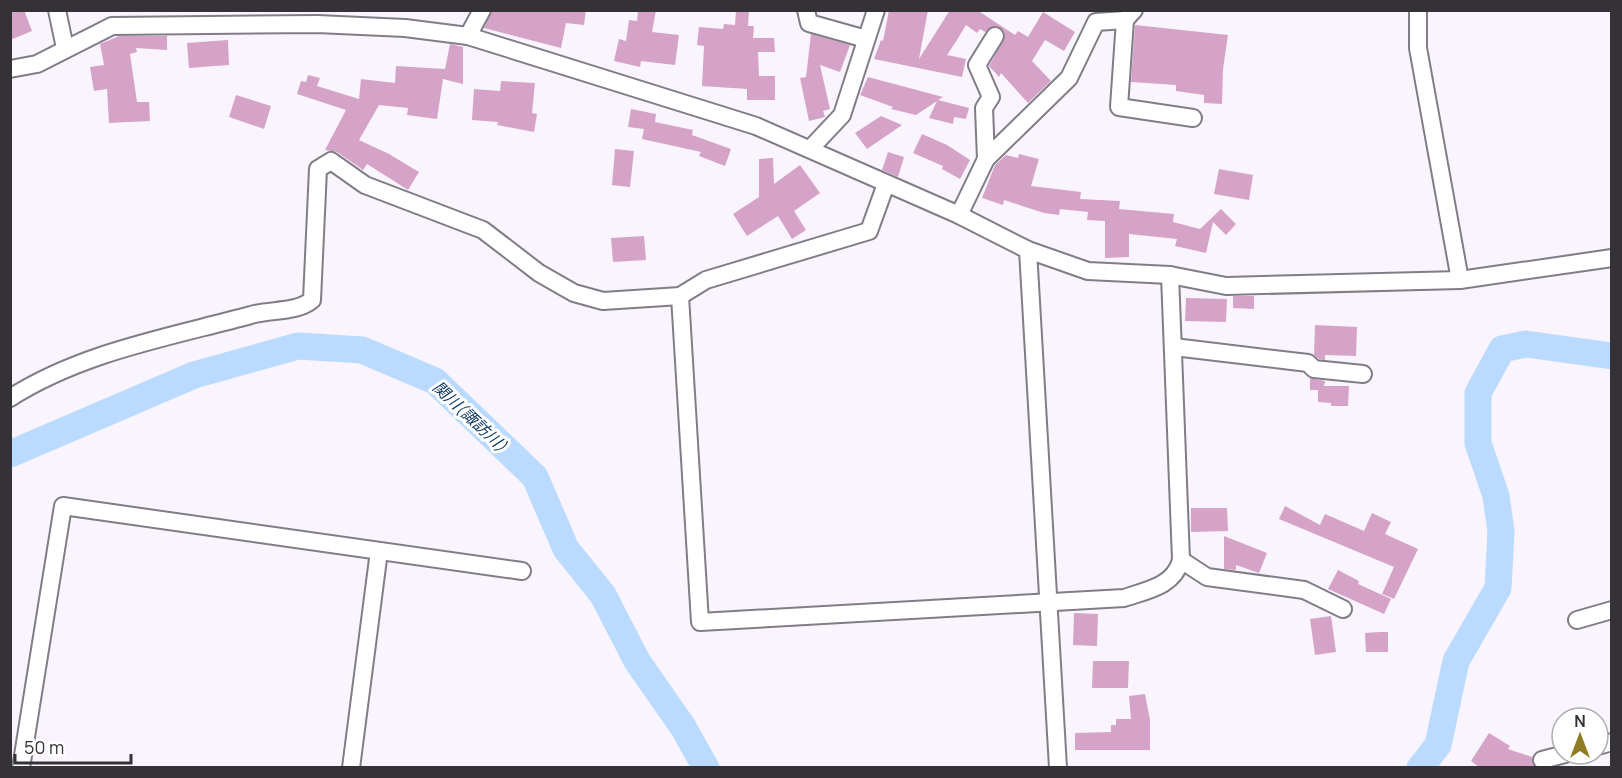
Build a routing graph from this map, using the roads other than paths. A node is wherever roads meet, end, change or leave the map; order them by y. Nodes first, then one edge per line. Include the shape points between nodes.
1 (57, 10) edge
2 (482, 10) edge
3 (806, 10) edge
4 (876, 10) edge
5 (1418, 10) edge
6 (1129, 15) edge
7 (1098, 16) edge
8 (146, 18) edge
9 (468, 36) junction
10 (995, 36) dead end
11 (866, 39) junction
12 (65, 48) junction
13 (10, 69) edge
14 (1193, 118) dead end
15 (810, 149) junction
16 (986, 159) junction
17 (886, 183) junction
18 (959, 215) junction
19 (1028, 250) junction
20 (1611, 258) edge
21 (1170, 275) junction
22 (1460, 280) junction
23 (680, 296) junction
24 (1174, 347) junction
25 (1363, 374) dead end
26 (10, 398) edge
27 (379, 551) junction
28 (1181, 560) junction
29 (522, 571) dead end
30 (1048, 603) junction
31 (1343, 609) dead end
32 (1611, 610) edge
33 (1577, 620) dead end
34 (1550, 758) edge
35 (1542, 760) dead end
36 (21, 768) edge
37 (351, 768) edge
38 (1058, 768) edge

1 - 12 street
2 - 9 street
3 - 11 street via 809,23
4 - 11 street
5 - 22 street via 1418,48
6 - 7 street
6 - 14 street via 1119,107
7 - 16 street via 1069,78
8 - 9 street via 405,28
8 - 12 street via 112,26
9 - 15 street via 756,126
10 - 16 street via 977,65 991,97 984,108
11 - 15 street via 842,115
12 - 13 street via 37,64
15 - 17 street
16 - 18 street
17 - 18 street
17 - 23 street via 869,231 706,280
18 - 19 street
19 - 21 street via 1088,271
19 - 30 street
20 - 22 street
21 - 22 street via 1226,285
21 - 24 street
23 - 26 street via 603,301 574,293 539,273 483,230 365,184 331,161 318,169 312,300 304,307 258,313 81,362
23 - 30 street via 700,622
24 - 25 street via 1308,363 1314,369
24 - 28 street
27 - 29 street
27 - 36 street via 63,506
27 - 37 street
28 - 30 street via 1178,573 1157,588 1124,598
28 - 31 street via 1207,577 1304,590
30 - 38 street
32 - 33 street
34 - 35 street

